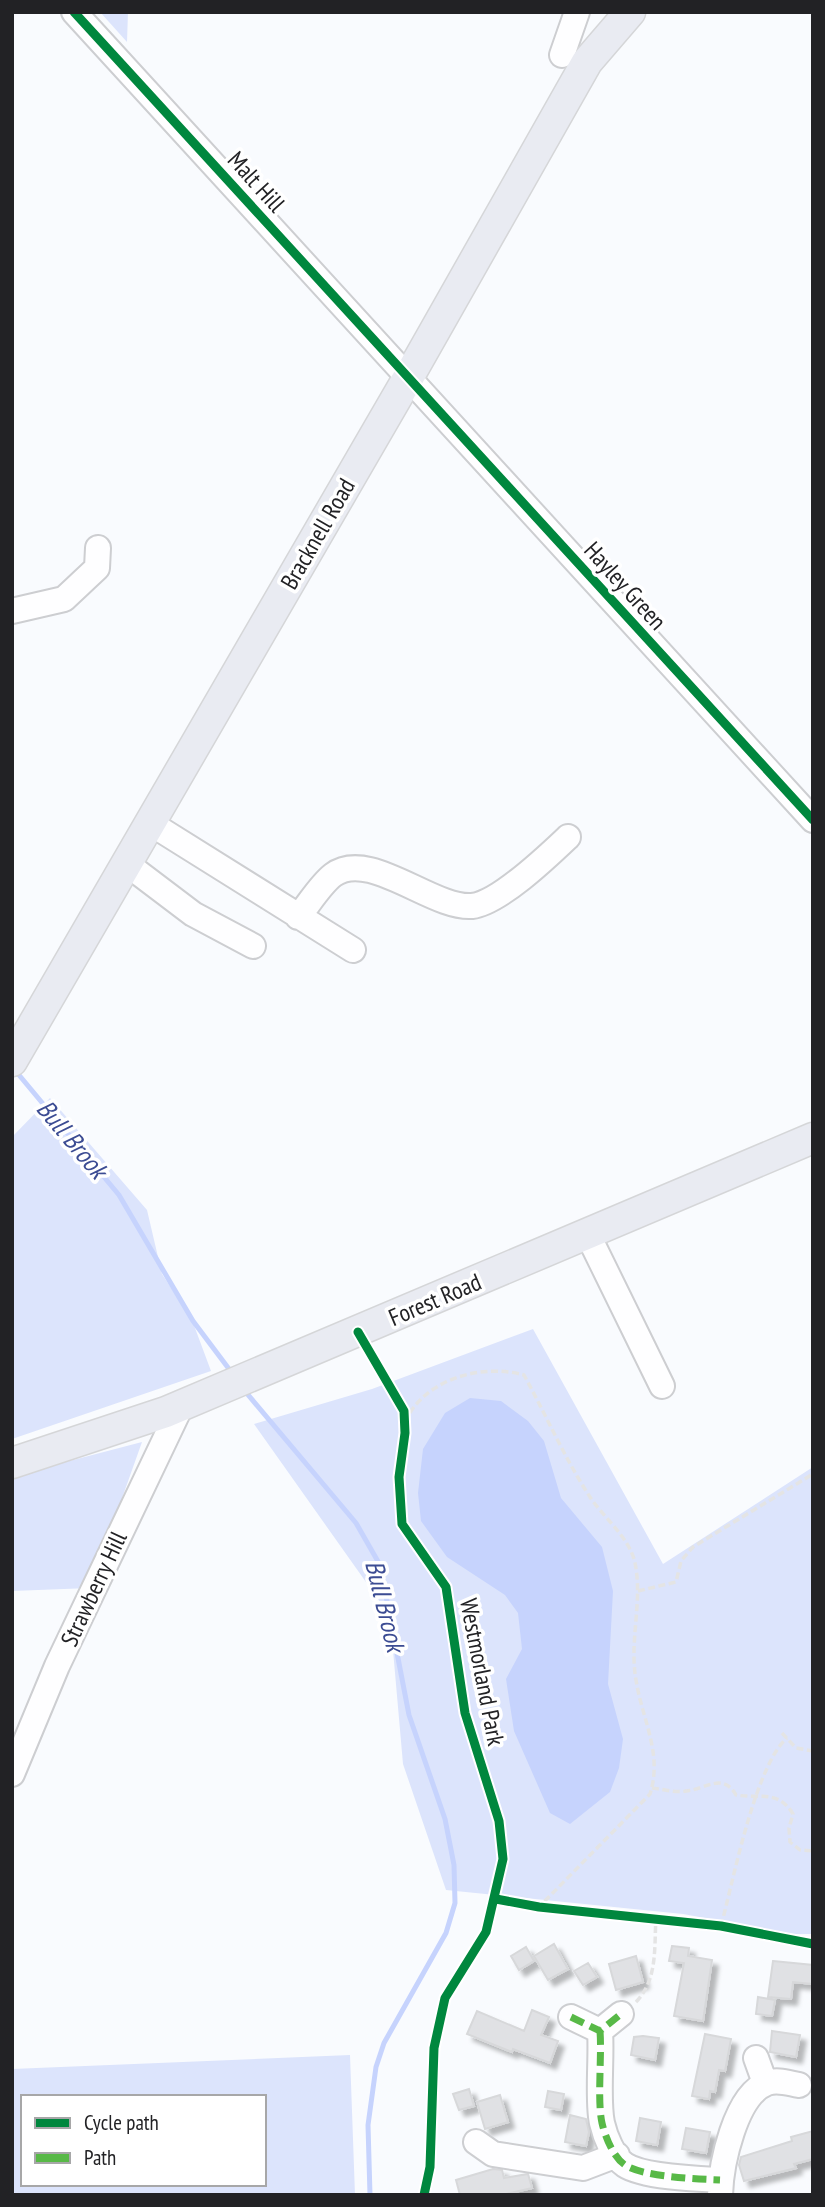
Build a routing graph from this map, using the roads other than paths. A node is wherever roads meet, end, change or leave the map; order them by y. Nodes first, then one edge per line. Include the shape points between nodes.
1 (74, 12) edge
2 (578, 12) edge
3 (630, 12) edge
4 (562, 55) dead end
5 (408, 378) junction
6 (98, 548) dead end
7 (12, 611) edge
8 (813, 820) edge
9 (150, 823) junction
10 (568, 837) dead end
11 (127, 864) junction
12 (299, 917) junction
13 (253, 946) dead end
14 (353, 950) dead end
15 (14, 1057) edge
16 (813, 1138) edge
17 (587, 1235) junction
18 (662, 1386) dead end
19 (181, 1406) junction
20 (12, 1463) edge
21 (12, 1774) edge
22 (621, 2014) road end
23 (571, 2017) dead end
24 (600, 2031) junction
25 (756, 2058) dead end
26 (765, 2083) junction
27 (799, 2085) dead end
28 (476, 2143) dead end
29 (617, 2155) junction
30 (720, 2188) edge

1 - 5 street, Malt Hill
2 - 4 street
3 - 5 main road, Bracknell Road via 587,62
5 - 8 street, Hayley Green
5 - 9 main road, Bracknell Road
6 - 7 street via 97,568 64,599
9 - 11 main road, Bracknell Road
9 - 12 street
10 - 12 street via 506,889 472,906 449,902 372,870 357,870 334,874
11 - 13 street via 193,914
11 - 15 main road, Bracknell Road
12 - 14 street
16 - 17 main road, Forest Road
17 - 18 street
17 - 19 main road, Forest Road
19 - 20 main road, Forest Road
19 - 21 street, Strawberry Hill via 57,1666
22 - 24 street
23 - 24 street
24 - 29 street via 601,2121
25 - 26 street
26 - 27 street
26 - 30 street via 748,2101 727,2140
28 - 29 street via 494,2154 583,2168
29 - 30 street via 625,2165

